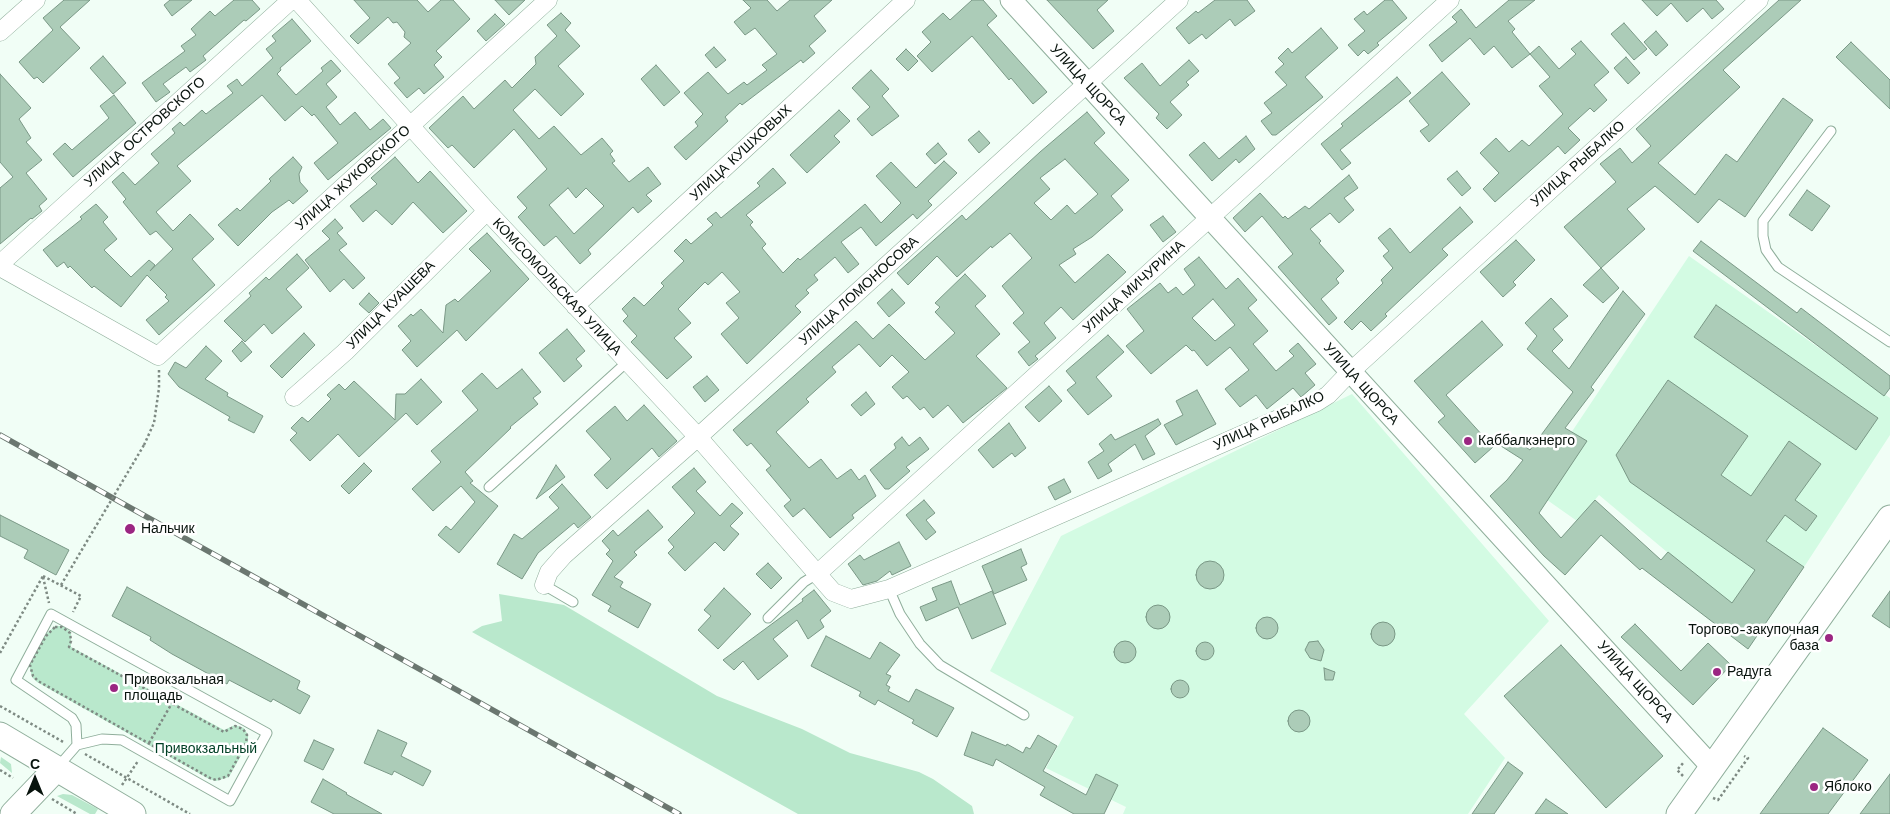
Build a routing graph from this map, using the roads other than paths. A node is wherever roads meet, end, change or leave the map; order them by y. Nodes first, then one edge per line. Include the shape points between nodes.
1 (36, 0) edge
2 (291, 0) edge
3 (297, 0) edge
4 (548, 0) edge
5 (906, 0) edge
6 (1011, 0) edge
7 (1178, 0) edge
8 (1450, 0) edge
9 (1759, 0) edge
10 (0, 32) edge
11 (1087, 83) junction
12 (410, 126) junction
13 (1831, 131) dead end
14 (487, 211) junction
15 (1211, 218) junction
16 (0, 266) edge
17 (575, 306) junction
18 (1890, 342) edge
19 (627, 362) junction
20 (1350, 372) junction
21 (294, 397) dead end
22 (698, 437) junction
23 (489, 487) dead end
24 (1890, 518) edge
25 (817, 574) junction
26 (544, 585) joint
27 (889, 589) junction
28 (573, 602) dead end
29 (768, 618) dead end
30 (1024, 715) dead end
31 (0, 735) edge
32 (76, 746) junction
33 (1712, 767) junction
34 (56, 769) junction
35 (13, 814) edge
36 (133, 814) edge
37 (1679, 814) edge

1 - 10 street
2 - 16 street, УЛИЦА ОСТРОВСКОГО
3 - 12 street, КОМСОМОЛЬСКАЯ УЛИЦА
4 - 12 street, УЛИЦА ЖУКОВСКОГО
5 - 17 street, УЛИЦА КУШХОВЫХ
6 - 11 street, УЛИЦА ЩОРСА
7 - 11 street, УЛИЦА ЛОМОНОСОВА
8 - 15 street, УЛИЦА МИЧУРИНА
9 - 20 street, УЛИЦА РЫБАЛКО
11 - 15 street, УЛИЦА ЩОРСА
11 - 22 street, УЛИЦА ЛОМОНОСОВА
12 - 14 street, КОМСОМОЛЬСКАЯ УЛИЦА
12 - 16 street, УЛИЦА ЖУКОВСКОГО via 158,356
13 - 18 lane via 1763,221 1766,250 1778,267
14 - 17 street, КОМСОМОЛЬСКАЯ УЛИЦА
14 - 21 street, УЛИЦА КУАШЕВА
15 - 20 street, УЛИЦА ЩОРСА
15 - 25 street, УЛИЦА МИЧУРИНА
17 - 19 street, КОМСОМОЛЬСКАЯ УЛИЦА
19 - 22 street, КОМСОМОЛЬСКАЯ УЛИЦА
19 - 23 lane
20 - 27 street, УЛИЦА РЫБАЛКО via 1317,402
20 - 33 street, УЛИЦА ЩОРСА
22 - 25 street, КОМСОМОЛЬСКАЯ УЛИЦА
22 - 26 street, УЛИЦА ЛОМОНОСОВА via 564,556 549,572
24 - 33 main road
25 - 27 street, УЛИЦА РЫБАЛКО via 832,592 845,598 858,599
25 - 29 lane via 804,582
26 - 28 lane
27 - 30 lane via 900,614 920,644 940,665
31 - 34 main road
32 - 32 lane via 76,725 72,718 16,680 51,614 267,733 230,801 122,740 102,739
32 - 34 lane
33 - 37 main road
34 - 35 main road
34 - 36 main road

